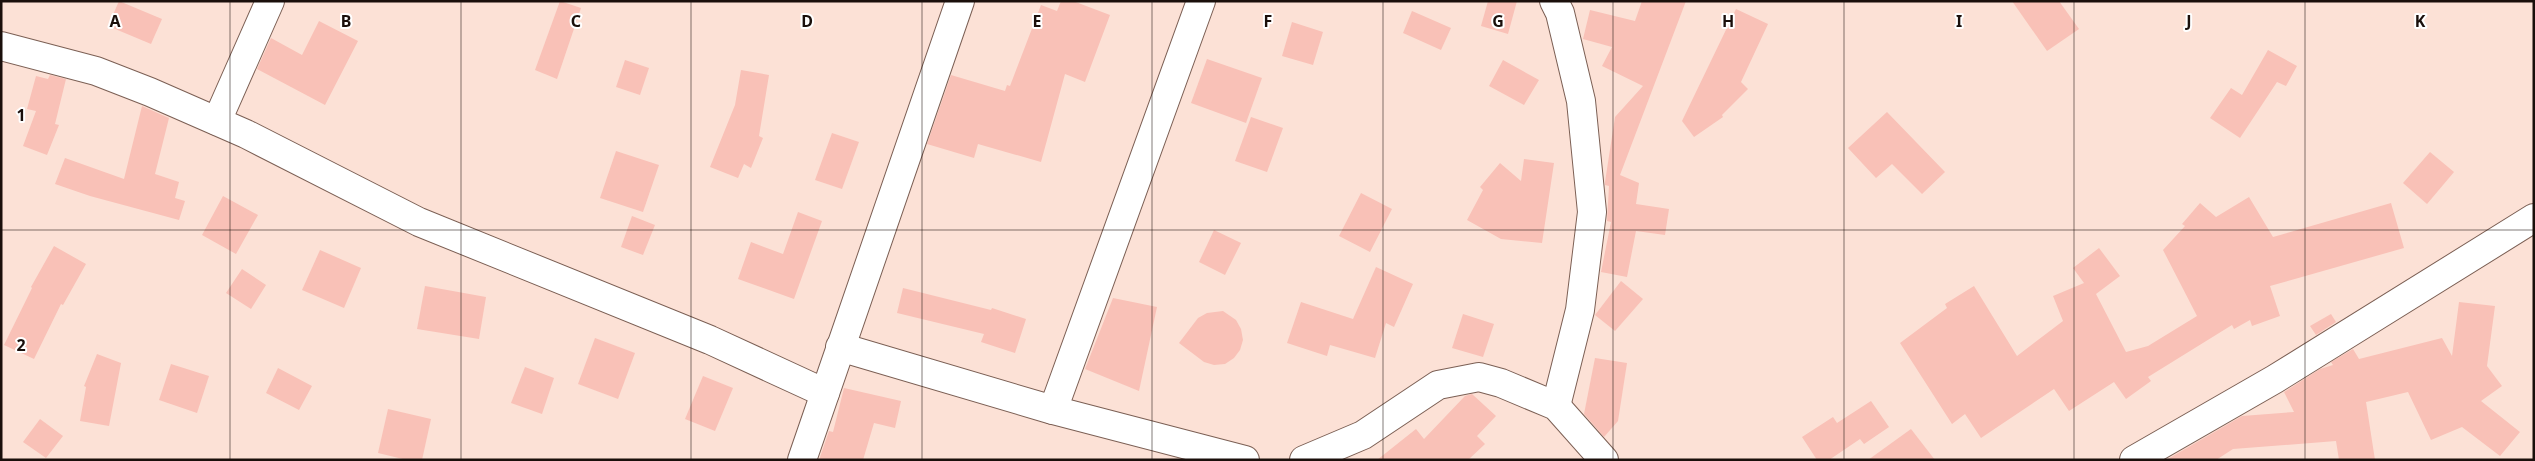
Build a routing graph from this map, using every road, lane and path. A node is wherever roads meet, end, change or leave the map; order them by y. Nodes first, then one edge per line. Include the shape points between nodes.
1 (270, 1) edge
2 (960, 1) edge
3 (1201, 1) edge
4 (1554, 1) edge
5 (1, 46) edge
6 (217, 121) junction
7 (2534, 218) edge
8 (840, 347) junction
9 (825, 394) junction
10 (1556, 406) junction
11 (1053, 410) junction
12 (802, 460) edge
13 (1245, 460) edge
14 (1304, 460) edge
15 (1604, 460) edge
16 (2134, 460) edge

1 - 6 street
2 - 8 street
3 - 11 street
4 - 10 street via 1560,13 1581,101 1592,212 1580,310
5 - 6 street via 96,72
6 - 9 street via 419,222 710,340
7 - 16 street via 2276,379
8 - 9 street
8 - 11 street
9 - 12 street
10 - 14 street via 1479,377 1438,385 1364,434
10 - 15 street
11 - 13 street

